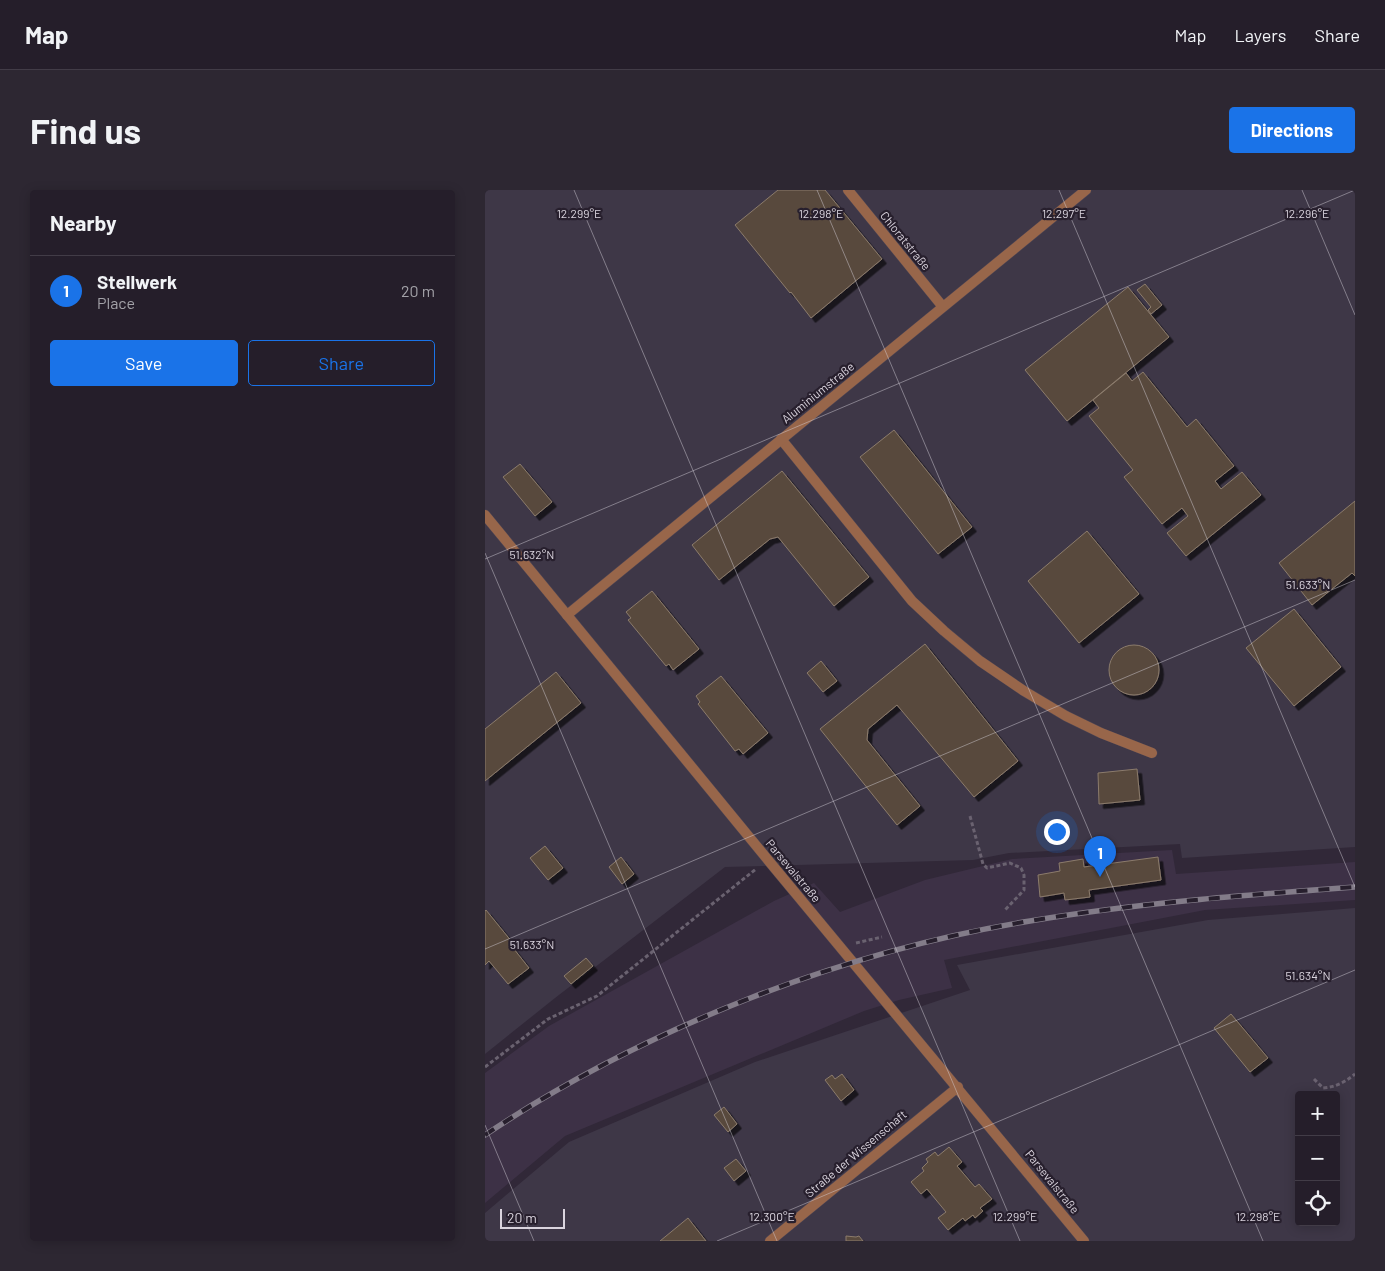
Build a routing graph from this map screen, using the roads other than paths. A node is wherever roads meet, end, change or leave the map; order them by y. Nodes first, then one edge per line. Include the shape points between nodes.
1 (848, 190) edge
2 (1086, 190) edge
3 (943, 307) junction
4 (781, 439) junction
5 (485, 515) edge
6 (567, 615) junction
7 (1152, 753) dead end
8 (958, 1087) junction
9 (770, 1241) edge
10 (1084, 1241) edge

1 - 3 street, Chloratstraße
2 - 3 street, Aluminiumstraße
3 - 4 street, Aluminiumstraße
4 - 6 street, Aluminiumstraße
4 - 7 street via 912,601 944,631 980,661 1066,716
5 - 6 street, Parsevalstraße
6 - 8 street, Parsevalstraße
8 - 9 street, Straße der Wissenschaft
8 - 10 street, Parsevalstraße

